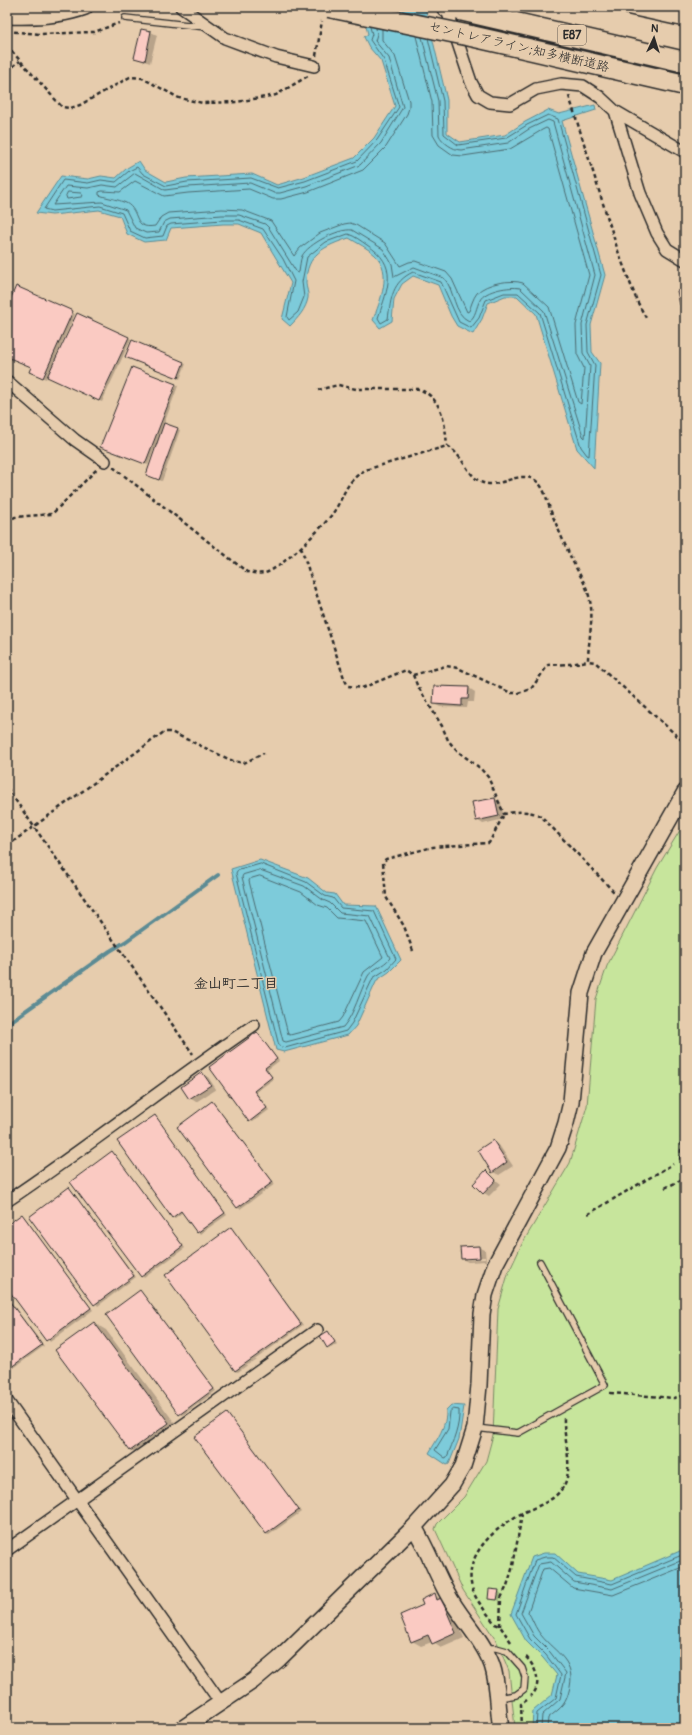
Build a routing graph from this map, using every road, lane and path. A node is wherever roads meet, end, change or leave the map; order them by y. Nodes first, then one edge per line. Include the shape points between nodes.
1 (85, 7) edge
2 (181, 7) edge
3 (630, 7) edge
4 (451, 8) edge
5 (326, 11) edge
6 (7, 16) edge
7 (127, 18) joint
8 (685, 19) edge
9 (209, 27) junction
10 (7, 31) edge
11 (7, 46) edge
12 (20, 61) junction
13 (685, 62) edge
14 (314, 66) junction
15 (7, 71) edge
16 (565, 84) junction
17 (685, 84) edge
18 (615, 111) junction
19 (685, 152) edge
20 (685, 260) edge
21 (646, 318) dead end
22 (7, 381) edge
23 (318, 390) dead end
24 (447, 446) junction
25 (105, 461) junction
26 (7, 522) edge
27 (301, 547) junction
28 (588, 661) junction
29 (413, 675) junction
30 (685, 743) edge
31 (264, 753) dead end
32 (7, 788) edge
33 (685, 792) edge
34 (504, 814) junction
35 (34, 826) junction
36 (7, 846) edge
37 (623, 901) junction
38 (413, 951) dead end
39 (254, 1025) dead end
40 (199, 1062) junction
41 (685, 1107) edge
42 (673, 1164) dead end
43 (685, 1170) edge
44 (683, 1179) dead end
45 (665, 1188) dead end
46 (7, 1201) edge
47 (588, 1214) dead end
48 (540, 1262) dead end
49 (318, 1330) dead end
50 (685, 1395) edge
51 (605, 1396) dead end
52 (7, 1401) edge
53 (571, 1414) dead end
54 (564, 1418) junction
55 (558, 1421) dead end
56 (475, 1428) junction
57 (77, 1501) junction
58 (522, 1514) junction
59 (414, 1527) junction
60 (7, 1550) edge
61 (500, 1626) junction
62 (514, 1645) dead end
63 (484, 1648) junction
64 (523, 1654) dead end
65 (498, 1698) junction
66 (221, 1703) junction
67 (183, 1728) edge
68 (501, 1728) edge
69 (522, 1728) edge

1 - 6 street via 49,14
2 - 9 street
3 - 8 street
4 - 13 highway, セントレアライン;知多横断道路 / E87
4 - 16 street via 471,82 478,95 490,102 510,104 536,89
5 - 14 path
5 - 17 highway, セントレアライン;知多横断道路 / E87, bridge via 471,36
7 - 9 lane
7 - 10 path via 94,32 39,34
9 - 14 street via 225,38 269,54
11 - 12 path
12 - 14 path via 62,107 71,108 130,77 142,78 179,98 203,103 244,101 276,95 311,75
12 - 15 path
16 - 18 street via 583,86
16 - 21 path via 619,254
18 - 19 street
18 - 20 street via 640,193 657,233 667,249
22 - 25 street via 75,440
23 - 24 path via 338,385 356,389 419,389 433,397 442,415
24 - 27 path via 365,470 354,476 329,518
24 - 28 path via 453,449 481,482 500,483 517,477 526,477 536,480 543,490 590,600
25 - 26 path via 52,514 15,517
25 - 27 path via 247,572 265,573 276,568
27 - 29 path via 348,686 362,688 406,670
28 - 29 path via 548,664 531,689 518,693 511,693 458,668 446,666
28 - 30 path via 594,662
29 - 34 path via 448,740 488,777
31 - 35 path via 244,763 233,761 171,732 164,732
32 - 35 path
33 - 37 street
34 - 37 path via 522,811 541,816
34 - 38 path via 489,843 433,848 386,859 383,862 386,897 404,926
35 - 36 path
35 - 40 path
37 - 56 street via 594,953 582,993 571,1102 558,1148 495,1265 485,1295
39 - 40 street
40 - 46 street
41 - 43 path via 680,1161
42 - 47 path
44 - 45 path
48 - 56 lane via 605,1385 518,1433
49 - 57 street
50 - 51 path via 674,1398 612,1392
52 - 57 street
53 - 54 path
54 - 55 path
54 - 58 path via 563,1430 568,1462 562,1490 549,1501
56 - 59 street via 463,1466 452,1485
57 - 60 street
57 - 66 street
58 - 61 path via 513,1566 501,1598
58 - 61 path via 501,1526 484,1543 473,1559 471,1567 470,1582 473,1593 495,1624
59 - 63 street via 447,1594
59 - 66 street via 279,1659
61 - 62 path
63 - 65 street via 494,1671
63 - 65 lane via 507,1651 522,1668 526,1677 524,1689 516,1694
64 - 69 path via 537,1672 537,1683 535,1692 521,1704
65 - 68 street
66 - 67 street

